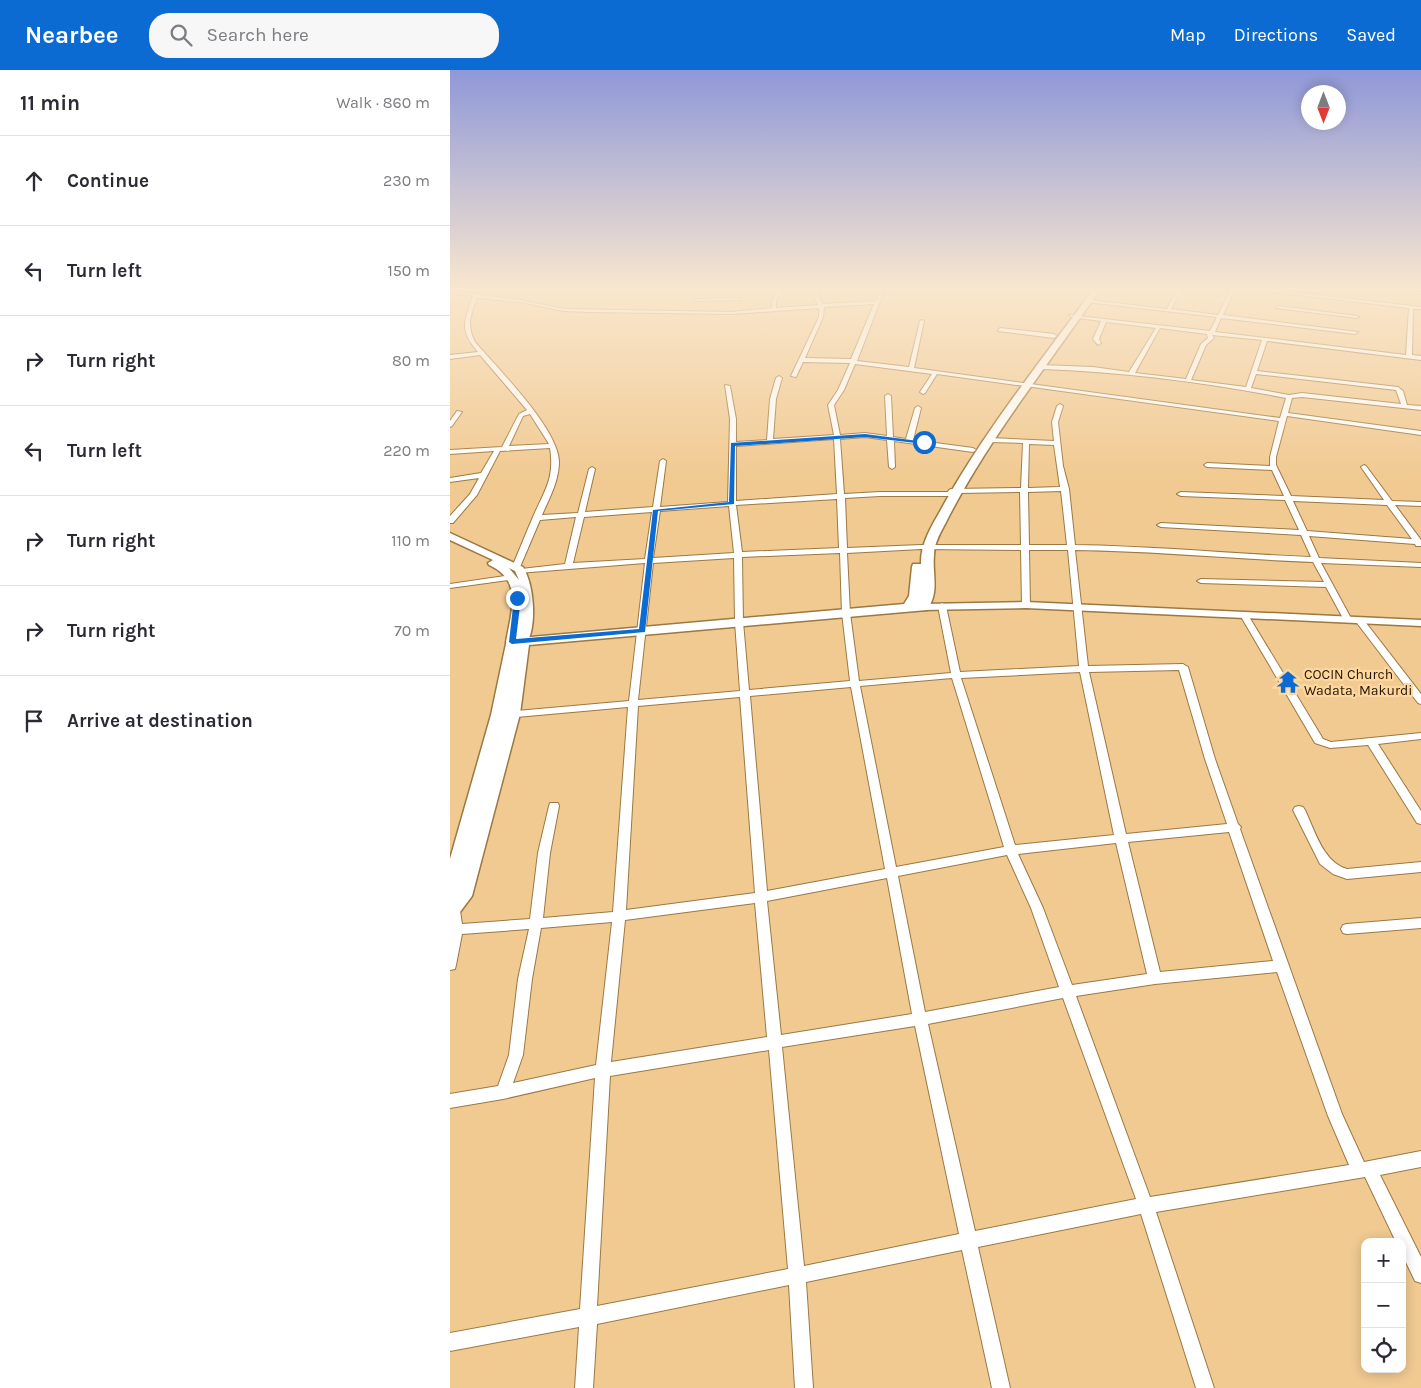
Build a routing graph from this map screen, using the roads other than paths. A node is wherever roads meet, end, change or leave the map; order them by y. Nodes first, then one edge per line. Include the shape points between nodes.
1 (482, 353) joint
2 (804, 353) edge
3 (856, 353) edge
4 (915, 353) edge
5 (1044, 353) edge
6 (1050, 353) edge
7 (1144, 353) edge
8 (1200, 353) edge
9 (1261, 353) edge
10 (1373, 353) edge
11 (1409, 353) edge
12 (450, 357) edge
13 (1409, 357) junction
14 (1421, 358) edge
15 (801, 360) junction
16 (853, 361) junction
17 (1041, 367) junction
18 (911, 369) junction
19 (936, 372) junction
20 (1254, 372) junction
21 (1131, 374) junction
22 (794, 376) dead end
23 (779, 378) dead end
24 (1188, 381) junction
25 (1025, 383) junction
26 (727, 386) dead end
27 (1248, 389) junction
28 (923, 392) dead end
29 (888, 396) dead end
30 (1289, 397) junction
31 (1060, 406) dead end
32 (918, 408) dead end
33 (1405, 408) junction
34 (1421, 408) edge
35 (531, 411) junction
36 (459, 412) dead end
37 (1284, 417) junction
38 (450, 425) edge
39 (1421, 433) edge
40 (837, 436) junction
41 (890, 438) junction
42 (909, 440) junction
43 (989, 440) junction
44 (770, 441) junction
45 (1026, 442) junction
46 (1057, 443) junction
47 (733, 444) junction
48 (553, 446) junction
49 (501, 449) junction
50 (973, 450) junction
51 (450, 452) edge
52 (663, 461) dead end
53 (1207, 465) dead end
54 (892, 467) dead end
55 (1364, 467) dead end
56 (1274, 468) junction
57 (592, 470) dead end
58 (485, 475) junction
59 (450, 480) edge
60 (1064, 489) junction
61 (1024, 491) junction
62 (953, 492) junction
63 (1181, 494) dead end
64 (841, 497) junction
65 (1288, 498) junction
66 (732, 503) junction
67 (1390, 503) junction
68 (1421, 504) edge
69 (656, 510) junction
70 (582, 515) junction
71 (536, 518) junction
72 (450, 521) edge
73 (1161, 525) dead end
74 (1304, 533) junction
75 (450, 536) edge
76 (450, 543) edge
77 (1420, 544) edge
78 (1024, 546) junction
79 (925, 547) junction
80 (1071, 547) junction
81 (843, 550) junction
82 (738, 554) junction
83 (1316, 560) junction
84 (648, 561) junction
85 (1421, 565) edge
86 (568, 566) junction
87 (516, 572) junction
88 (1202, 581) dead end
89 (1329, 585) junction
90 (450, 586) edge
91 (1026, 605) junction
92 (942, 606) junction
93 (916, 607) junction
94 (1079, 608) junction
95 (846, 613) junction
96 (1244, 615) junction
97 (1348, 620) junction
98 (1360, 621) junction
99 (739, 622) junction
100 (1421, 623) edge
101 (642, 630) junction
102 (549, 638) joint
103 (520, 642) junction
104 (1084, 669) junction
105 (956, 674) junction
106 (855, 683) junction
107 (745, 692) junction
108 (1421, 701) edge
109 (633, 704) junction
110 (506, 715) junction
111 (1421, 736) edge
112 (1371, 741) junction
113 (554, 806) dead end
114 (1299, 810) dead end
115 (1421, 820) edge
116 (1235, 827) junction
117 (1121, 839) junction
118 (1011, 850) junction
119 (1421, 867) edge
120 (892, 874) junction
121 (760, 898) junction
122 (451, 901) edge
123 (619, 916) junction
124 (536, 923) junction
125 (1421, 923) edge
126 (452, 929) edge
127 (1347, 929) dead end
128 (450, 965) edge
129 (1281, 966) junction
130 (1154, 978) junction
131 (1068, 991) junction
132 (920, 1019) junction
133 (774, 1043) junction
134 (603, 1070) junction
135 (503, 1092) junction
136 (450, 1101) edge
137 (1421, 1159) edge
138 (1365, 1170) junction
139 (1146, 1206) junction
140 (970, 1240) junction
141 (1421, 1275) edge
142 (797, 1276) junction
143 (590, 1317) junction
144 (450, 1342) edge
145 (584, 1388) edge
146 (804, 1388) edge
147 (1001, 1388) edge
148 (1205, 1388) edge

1 - 12 street
1 - 35 street
2 - 15 street
3 - 16 street
4 - 18 street
5 - 25 main road
6 - 17 main road
7 - 21 street
8 - 24 street
9 - 20 street
10 - 13 street
11 - 13 street
13 - 14 street
15 - 16 street
15 - 22 street
16 - 18 street
16 - 40 street via 831,405
17 - 21 street
17 - 25 main road
18 - 19 street
19 - 25 street
19 - 28 street
20 - 27 street
20 - 33 street via 1398,389
21 - 24 street
23 - 44 street via 773,400
24 - 27 street
25 - 37 street
25 - 43 main road
25 - 50 main road
26 - 47 street via 733,419
27 - 30 street
29 - 41 street
30 - 33 street via 1299,395
30 - 37 street
31 - 46 street via 1055,422
32 - 42 street
33 - 34 street
35 - 48 street
35 - 49 street via 521,415
36 - 38 street
37 - 39 street
37 - 56 street via 1273,457
40 - 41 street
40 - 44 street
40 - 64 street
41 - 42 street
41 - 54 street
42 - 50 street
43 - 45 street
43 - 62 main road
44 - 47 street
45 - 46 street
45 - 61 street
46 - 60 street
47 - 66 street
48 - 49 street
48 - 71 street via 556,470
49 - 51 street
49 - 58 street
50 - 62 main road
52 - 69 street
53 - 56 street
55 - 67 street
56 - 65 street
57 - 70 street
58 - 59 street
58 - 72 street
60 - 61 street
60 - 80 street
61 - 62 street
61 - 78 street
62 - 64 street
62 - 79 main road via 924,536
63 - 65 street
64 - 66 street
64 - 81 street
65 - 67 street
65 - 74 street
66 - 69 street
66 - 82 street
67 - 68 street
67 - 77 street
69 - 70 street
69 - 84 street
70 - 71 street
70 - 86 street
71 - 87 street
73 - 74 street
74 - 77 street
74 - 83 street
75 - 87 street
76 - 87 street
78 - 79 street
78 - 80 street
78 - 91 street
79 - 81 street
79 - 93 main road
80 - 83 street
80 - 94 street
81 - 82 street
81 - 95 street
82 - 84 street
82 - 99 street
83 - 85 street
83 - 89 street
84 - 86 street
84 - 101 street
86 - 87 street
87 - 90 street
87 - 103 street
88 - 89 street
89 - 97 street
91 - 92 street
91 - 94 street
92 - 93 street
92 - 105 street
93 - 95 main road
94 - 96 street
94 - 104 street
95 - 99 main road
95 - 106 street
96 - 97 street
96 - 112 street via 1319,741 1330,745
97 - 98 street
98 - 100 street
98 - 108 street
99 - 101 main road
99 - 107 street
101 - 102 main road
101 - 109 street
102 - 103 main road
103 - 110 main road
104 - 105 street
104 - 116 street via 1183,667
104 - 117 street
105 - 106 street
105 - 118 street
106 - 107 street
106 - 120 street
107 - 109 street
107 - 121 street
109 - 110 street
109 - 123 street
110 - 122 main road via 462,896
111 - 112 street
112 - 115 street
113 - 124 street via 544,853
114 - 119 street via 1324,861 1337,871 1347,874
116 - 117 street
116 - 129 street
117 - 118 street
117 - 130 street
118 - 120 street
118 - 131 street
120 - 121 street
120 - 132 street
121 - 123 street
121 - 133 street
122 - 126 street
123 - 124 street
123 - 134 street
124 - 126 street
124 - 135 street via 516,1055
125 - 127 street
126 - 128 street
129 - 130 street
129 - 138 street via 1335,1116
130 - 131 street
131 - 132 street
131 - 139 street
132 - 133 street
132 - 140 street
133 - 134 street
133 - 142 street
134 - 135 street
134 - 143 street
135 - 136 street
137 - 138 street
138 - 139 street
138 - 141 street
139 - 140 street
139 - 148 street
140 - 142 street
140 - 147 street
142 - 143 street
142 - 146 street
143 - 144 street
143 - 145 street

